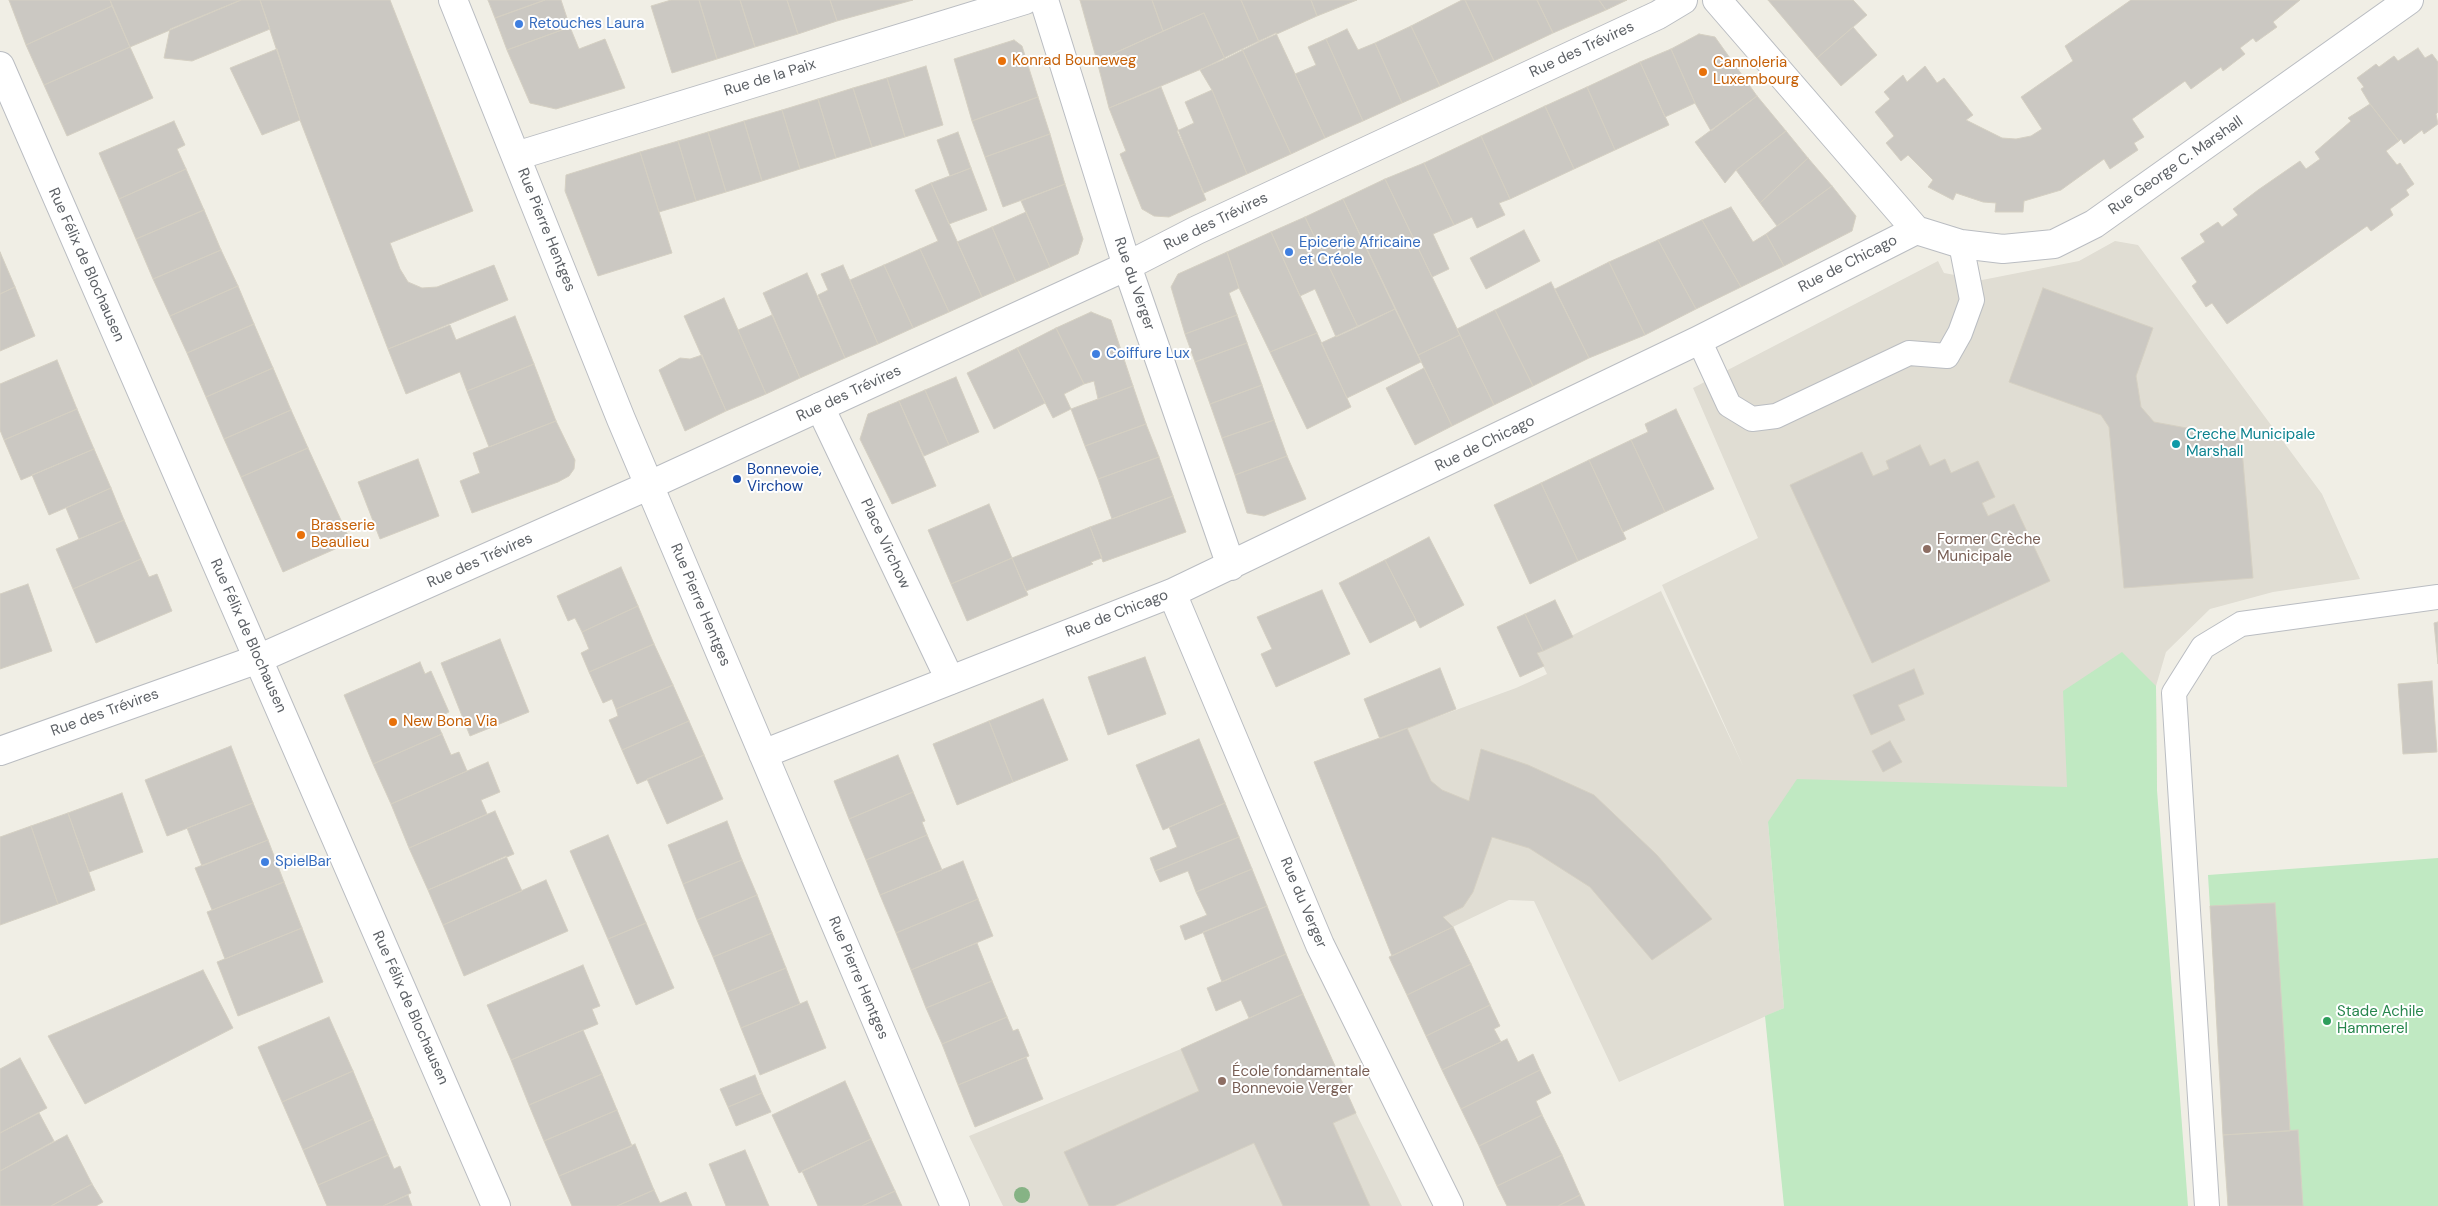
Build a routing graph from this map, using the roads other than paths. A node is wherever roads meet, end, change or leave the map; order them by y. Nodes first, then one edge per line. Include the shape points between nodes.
1 (453, 0) edge
2 (1025, 0) edge
3 (1044, 0) edge
4 (1683, 0) edge
5 (1717, 0) edge
6 (2409, 0) edge
7 (0, 66) edge
8 (516, 156) junction
9 (1916, 230) junction
10 (1960, 244) junction
11 (1127, 266) junction
12 (1699, 340) junction
13 (820, 408) junction
14 (650, 486) junction
15 (1232, 566) junction
16 (1172, 593) junction
17 (2438, 597) edge
18 (258, 659) junction
19 (950, 680) junction
20 (0, 751) edge
21 (763, 754) junction
22 (496, 1206) edge
23 (955, 1206) edge
24 (1449, 1206) edge
25 (2208, 1206) edge

1 - 8 street, Rue Pierre Hentges
2 - 8 street, Rue de la Paix
3 - 11 street, Rue du Verger
4 - 11 street, Rue des Trévires via 1658,15 1197,230
5 - 9 street, Rue de Chicago
6 - 10 street, Rue George C. Marshall via 2094,224 2054,244 2003,249
7 - 18 street, Rue Félix de Blochausen
8 - 14 street, Rue Pierre Hentges
9 - 10 street, Rue George C. Marshall
9 - 12 street, Rue de Chicago
10 - 12 lane via 1972,300 1960,334 1947,356 1909,353 1776,416 1752,419 1729,404
11 - 13 street, Rue des Trévires
11 - 15 street, Rue du Verger
12 - 15 street, Rue de Chicago
13 - 14 street, Rue des Trévires
13 - 19 street, Place Virchow
14 - 18 street, Rue des Trévires
14 - 21 street, Rue Pierre Hentges
15 - 16 street, Rue de Chicago
16 - 19 street, Rue de Chicago
16 - 24 street, Rue du Verger via 1320,945
17 - 25 lane via 2241,624 2203,647 2174,693
18 - 20 street, Rue des Trévires
18 - 22 street, Rue Félix de Blochausen
19 - 21 street, Rue de Chicago
21 - 23 street, Rue Pierre Hentges

